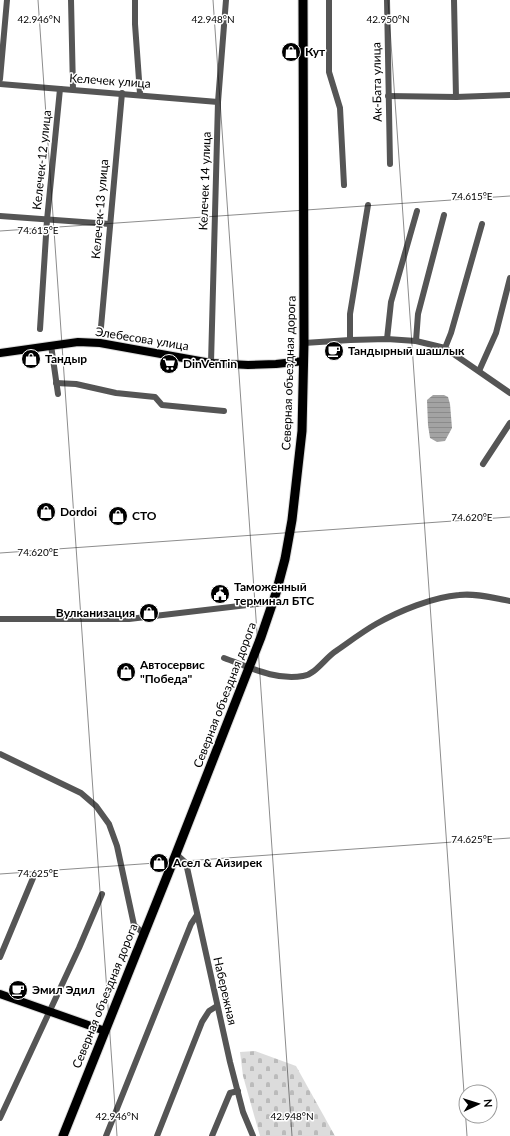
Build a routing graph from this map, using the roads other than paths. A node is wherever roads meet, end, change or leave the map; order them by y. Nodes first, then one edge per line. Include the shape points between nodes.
1 (6, 0) edge
2 (71, 0) edge
3 (135, 0) edge
4 (226, 0) edge
5 (303, 0) edge
6 (329, 0) edge
7 (387, 0) edge
8 (454, 0) edge
9 (0, 79) edge
10 (0, 84) edge
11 (60, 89) junction
12 (74, 89) junction
13 (122, 93) junction
14 (140, 94) junction
15 (388, 96) junction
16 (510, 96) edge
17 (456, 97) junction
18 (218, 102) junction
19 (390, 164) dead end
20 (344, 185) dead end
21 (368, 204) dead end
22 (417, 211) dead end
23 (444, 215) dead end
24 (0, 216) edge
25 (47, 220) junction
26 (110, 224) junction
27 (482, 224) dead end
28 (510, 278) edge
29 (101, 327) dead end
30 (40, 329) dead end
31 (387, 339) junction
32 (350, 340) junction
33 (416, 341) junction
34 (304, 343) junction
35 (51, 345) junction
36 (445, 348) junction
37 (0, 353) edge
38 (304, 361) junction
39 (211, 363) junction
40 (479, 371) junction
41 (56, 383) junction
42 (510, 393) edge
43 (58, 394) dead end
44 (224, 411) dead end
45 (510, 422) edge
46 (484, 464) dead end
47 (510, 601) edge
48 (273, 602) junction
49 (0, 619) edge
50 (224, 658) dead end
51 (0, 754) edge
52 (176, 854) junction
53 (34, 878) dead end
54 (102, 894) dead end
55 (197, 915) junction
56 (143, 933) junction
57 (0, 957) edge
58 (0, 994) edge
59 (217, 1006) junction
60 (49, 1012) junction
61 (105, 1031) junction
62 (238, 1091) junction
63 (0, 1118) edge
64 (63, 1136) edge
65 (106, 1136) edge
66 (157, 1136) edge
67 (212, 1136) edge
68 (253, 1136) edge

1 - 9 street
2 - 12 street
3 - 14 street
4 - 18 street, Келечек 14 улица
5 - 34 highway, Северная объездная дорога
6 - 20 street via 329,72 340,108
7 - 15 street, Ак-Бата улица
8 - 17 street
10 - 11 street, Келечек улица
11 - 12 street, Келечек улица
11 - 25 street, Келечек-12 улица
12 - 13 street, Келечек улица
13 - 14 street, Келечек улица
13 - 26 street, Келечек-13 улица
14 - 18 street, Келечек улица
15 - 17 street
15 - 19 street, Ак-Бата улица
16 - 17 street
18 - 39 street, Келечек 14 улица
21 - 32 street via 350,314
22 - 31 street via 390,302
23 - 33 street via 418,314
24 - 25 street
25 - 26 street
25 - 30 street, Келечек-12 улица
26 - 29 street, Келечек-13 улица
27 - 36 street
28 - 40 street via 496,333
31 - 32 street
31 - 33 street
32 - 34 street
33 - 36 street
34 - 38 highway, Северная объездная дорога
35 - 37 main road, Элебесова улица
35 - 39 main road, Элебесова улица via 100,343
35 - 41 street
36 - 40 street
38 - 39 main road, Элебесова улица via 248,365
38 - 48 highway, Северная объездная дорога via 302,431 292,520
40 - 42 street
41 - 43 street
41 - 44 street via 155,397 162,405
45 - 46 street
47 - 50 street via 459,595 420,604 376,624 304,676 270,675
48 - 49 street via 129,619
48 - 52 highway, Северная объездная дорога
51 - 56 street via 81,793 96,806 109,824 117,846 134,925
52 - 55 street, Набережная via 186,863
52 - 56 highway, Северная объездная дорога
53 - 57 street
54 - 60 street
55 - 59 street, Набережная
55 - 65 street via 188,931
56 - 61 highway, Северная объездная дорога
58 - 60 main road
59 - 62 street, Набережная
59 - 66 street via 208,1011 202,1022
60 - 61 main road
60 - 63 street
61 - 64 highway, Северная объездная дорога
62 - 67 street via 230,1093
62 - 68 street, Набережная

